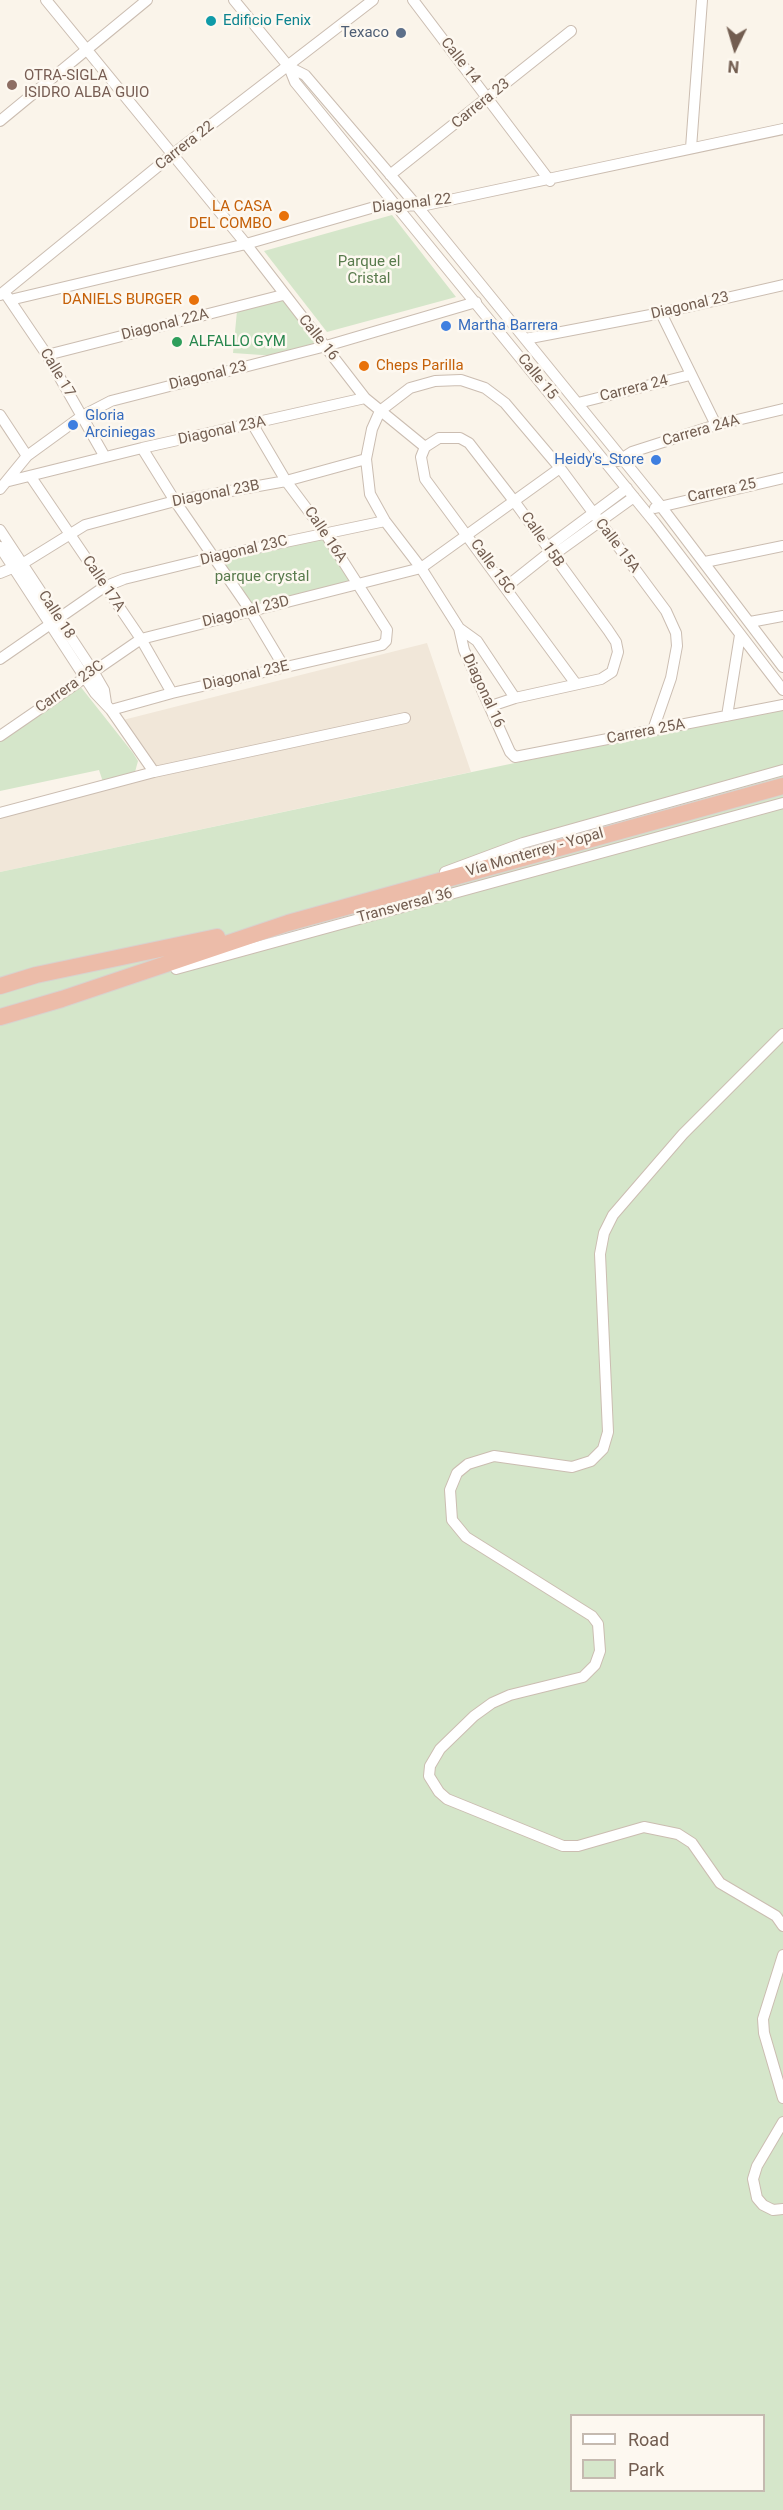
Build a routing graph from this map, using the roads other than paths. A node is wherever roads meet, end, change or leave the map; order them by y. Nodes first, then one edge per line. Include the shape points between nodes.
1 (46, 0) edge
2 (147, 0) edge
3 (234, 0) edge
4 (373, 0) edge
5 (413, 0) edge
6 (702, 0) edge
7 (571, 31) dead end
8 (86, 50) junction
9 (289, 67) junction
10 (489, 98) junction
11 (0, 121) edge
12 (783, 129) edge
13 (691, 148) junction
14 (173, 154) junction
15 (390, 175) junction
16 (550, 181) junction
17 (398, 206) junction
18 (417, 206) junction
19 (246, 244) junction
20 (783, 285) edge
21 (283, 295) junction
22 (5, 296) edge
23 (476, 302) junction
24 (661, 313) junction
25 (525, 339) junction
26 (327, 346) junction
27 (47, 356) junction
28 (690, 375) junction
29 (365, 398) junction
30 (578, 403) junction
31 (783, 409) edge
32 (380, 411) junction
33 (0, 414) edge
34 (82, 416) junction
35 (253, 425) junction
36 (716, 425) junction
37 (425, 447) junction
38 (142, 448) junction
39 (27, 456) junction
40 (105, 457) junction
41 (621, 458) junction
42 (366, 459) junction
43 (610, 467) junction
44 (560, 468) junction
45 (31, 477) junction
46 (783, 478) edge
47 (9, 481) junction
48 (286, 481) junction
49 (0, 489) edge
50 (631, 492) junction
51 (175, 501) junction
52 (514, 501) junction
53 (660, 505) junction
54 (647, 512) junction
55 (596, 517) junction
56 (385, 521) junction
57 (0, 530) edge
58 (69, 533) junction
59 (326, 533) junction
60 (469, 535) junction
61 (783, 546) edge
62 (0, 547) edge
63 (550, 552) junction
64 (214, 557) junction
65 (705, 562) junction
66 (18, 566) junction
67 (422, 568) junction
68 (0, 573) edge
69 (358, 585) junction
70 (104, 587) junction
71 (506, 587) junction
72 (739, 608) junction
73 (250, 610) junction
74 (724, 615) junction
75 (783, 616) edge
76 (55, 622) junction
77 (750, 622) junction
78 (459, 628) junction
79 (740, 635) junction
80 (141, 639) junction
81 (382, 645) joint
82 (0, 658) edge
83 (284, 667) junction
84 (783, 667) edge
85 (89, 674) junction
86 (576, 684) junction
87 (783, 690) edge
88 (172, 693) junction
89 (514, 698) junction
90 (783, 705) edge
91 (109, 706) junction
92 (491, 706) junction
93 (727, 716) junction
94 (405, 718) dead end
95 (653, 730) junction
96 (0, 736) edge
97 (510, 752) joint
98 (783, 770) edge
99 (154, 772) junction
100 (783, 786) edge
101 (783, 803) edge
102 (0, 813) edge
103 (374, 899) junction
104 (288, 923) junction
105 (0, 986) edge
106 (62, 999) junction
107 (0, 1017) edge
108 (783, 1034) edge
109 (783, 1926) edge
110 (783, 1954) edge
111 (783, 2098) edge
112 (783, 2122) edge
113 (783, 2209) edge

1 - 8 street, Calle 16
2 - 8 street
3 - 9 street, Calle 15
4 - 9 street, Carrera 22
5 - 10 street, Calle 14
6 - 13 street
7 - 10 street, Carrera 23
8 - 11 street
8 - 14 street, Calle 16
9 - 14 street, Carrera 22
9 - 15 street, Calle 15 via 305,75
9 - 17 street, Calle 15 via 295,82
10 - 15 street, Carrera 23
10 - 16 street, Calle 14
12 - 13 street, Diagonal 22
13 - 16 street, Diagonal 22
14 - 19 street, Calle 16
14 - 22 street, Carrera 22
15 - 18 street, Calle 15
16 - 18 street, Diagonal 22
17 - 18 street, Diagonal 22
17 - 19 street, Diagonal 22 via 378,206
17 - 23 street, Calle 15
18 - 25 street, Calle 15
19 - 21 street, Calle 16
19 - 22 street, Diagonal 22
20 - 24 street, Diagonal 23
21 - 26 street, Calle 16
21 - 27 street, Diagonal 22A
22 - 27 street, Calle 17
23 - 26 street, Diagonal 23
23 - 43 street, Calle 15
24 - 25 street, Diagonal 23
24 - 28 street
25 - 30 street, Calle 15
26 - 29 street, Calle 16
26 - 34 street, Diagonal 23 via 111,400
27 - 34 street, Calle 17
28 - 30 street, Carrera 24
28 - 36 street
29 - 32 street, Calle 16
29 - 35 street, Diagonal 23A
30 - 41 street, Calle 15
31 - 36 street, Carrera 24A
32 - 37 street, Calle 16
32 - 42 street
32 - 44 street, Calle 15A via 410,387 461,380 485,388 506,403
33 - 39 street
34 - 39 street
34 - 40 street, Calle 17
35 - 38 street, Diagonal 23A
35 - 48 street, Calle 16A
36 - 41 street, Carrera 24A
37 - 52 street, Calle 15B via 439,438 460,438
37 - 60 street, Calle 15C via 421,457 425,479
38 - 40 street, Diagonal 23A
38 - 51 street
39 - 47 street
40 - 45 street, Diagonal 23A
41 - 43 street
41 - 53 street, Calle 15
42 - 48 street, Diagonal 23B
42 - 56 street via 370,494
43 - 50 street, Calle 15
44 - 52 street
44 - 55 street, Calle 15A
45 - 47 street, Diagonal 23A
45 - 58 street, Calle 17A
46 - 53 street, Carrera 25
47 - 49 street
48 - 51 street, Diagonal 23B
48 - 59 street, Calle 16A
50 - 54 street, Calle 15
50 - 55 street
51 - 58 street, Diagonal 23B via 85,525
51 - 64 street
52 - 60 street
52 - 63 street, Calle 15B
53 - 54 street, Carrera 25
53 - 65 street, Calle 15
54 - 74 street, Calle 15
55 - 63 street via 559,551
55 - 95 street, Calle 15A via 666,611 676,633 671,678
56 - 59 street, Diagonal 23C
56 - 67 street
57 - 66 street, Calle 18
58 - 66 street, Diagonal 23B
58 - 70 street, Calle 17A
59 - 64 street, Diagonal 23C
59 - 69 street, Calle 16A
60 - 67 street
60 - 71 street, Calle 15C
61 - 65 street
62 - 66 street, Calle 18
63 - 71 street
63 - 86 street, Calle 15B via 616,642 617,662 612,672 601,679
64 - 70 street, Diagonal 23C
64 - 73 street
65 - 72 street, Calle 15
66 - 68 street, Diagonal 23B
66 - 76 street, Calle 18
67 - 69 street, Diagonal 23D
67 - 78 street
69 - 73 street, Diagonal 23D
69 - 81 street, Calle 16A via 387,630
70 - 76 street, Diagonal 23C
70 - 80 street, Calle 17A
71 - 86 street, Calle 15C
72 - 74 street
72 - 77 street, Calle 15
73 - 80 street, Diagonal 23D
73 - 83 street
74 - 79 street, Calle 15
75 - 77 street
76 - 82 street, Diagonal 23C
76 - 85 street, Calle 18
77 - 84 street, Calle 15
78 - 89 street via 477,641
78 - 92 street, Diagonal 16 via 461,643
79 - 87 street, Calle 15
79 - 93 street
80 - 85 street, Carrera 23C
80 - 88 street, Calle 17A
81 - 83 street, Diagonal 23E
83 - 88 street, Diagonal 23E
85 - 91 street, Calle 18 via 95,693
85 - 96 street, Carrera 23C
86 - 89 street
88 - 91 street, Diagonal 23E
89 - 92 street
90 - 93 street, Carrera 25A
91 - 99 street, Calle 18
92 - 97 street, Diagonal 16
93 - 95 street, Carrera 25A
94 - 99 street
95 - 97 street, Carrera 25A via 522,757
98 - 103 street, Transversal 36 via 523,843
99 - 102 street
100 - 103 highway, Vía Monterrey - Yopal
101 - 106 street, Transversal 36
103 - 104 highway, Vía Monterrey - Yopal
104 - 105 highway, Vía Monterrey - Yopal via 36,975
104 - 106 highway, Vía Monterrey - Yopal
106 - 107 highway, Vía Monterrey - Yopal
108 - 109 street via 682,1134 613,1215 604,1233 600,1254 608,1432 603,1449 591,1461 572,1467 494,1456 468,1464 457,1473 450,1490 452,1520 466,1537 592,1616 598,1624 600,1651 595,1665 583,1677 510,1695 474,1716 440,1749 429,1776 447,1799 563,1846 578,1846 644,1827 678,1834 692,1843 720,1883 776,1916
110 - 111 street via 763,2019
112 - 113 street via 753,2179 757,2198 763,2205

